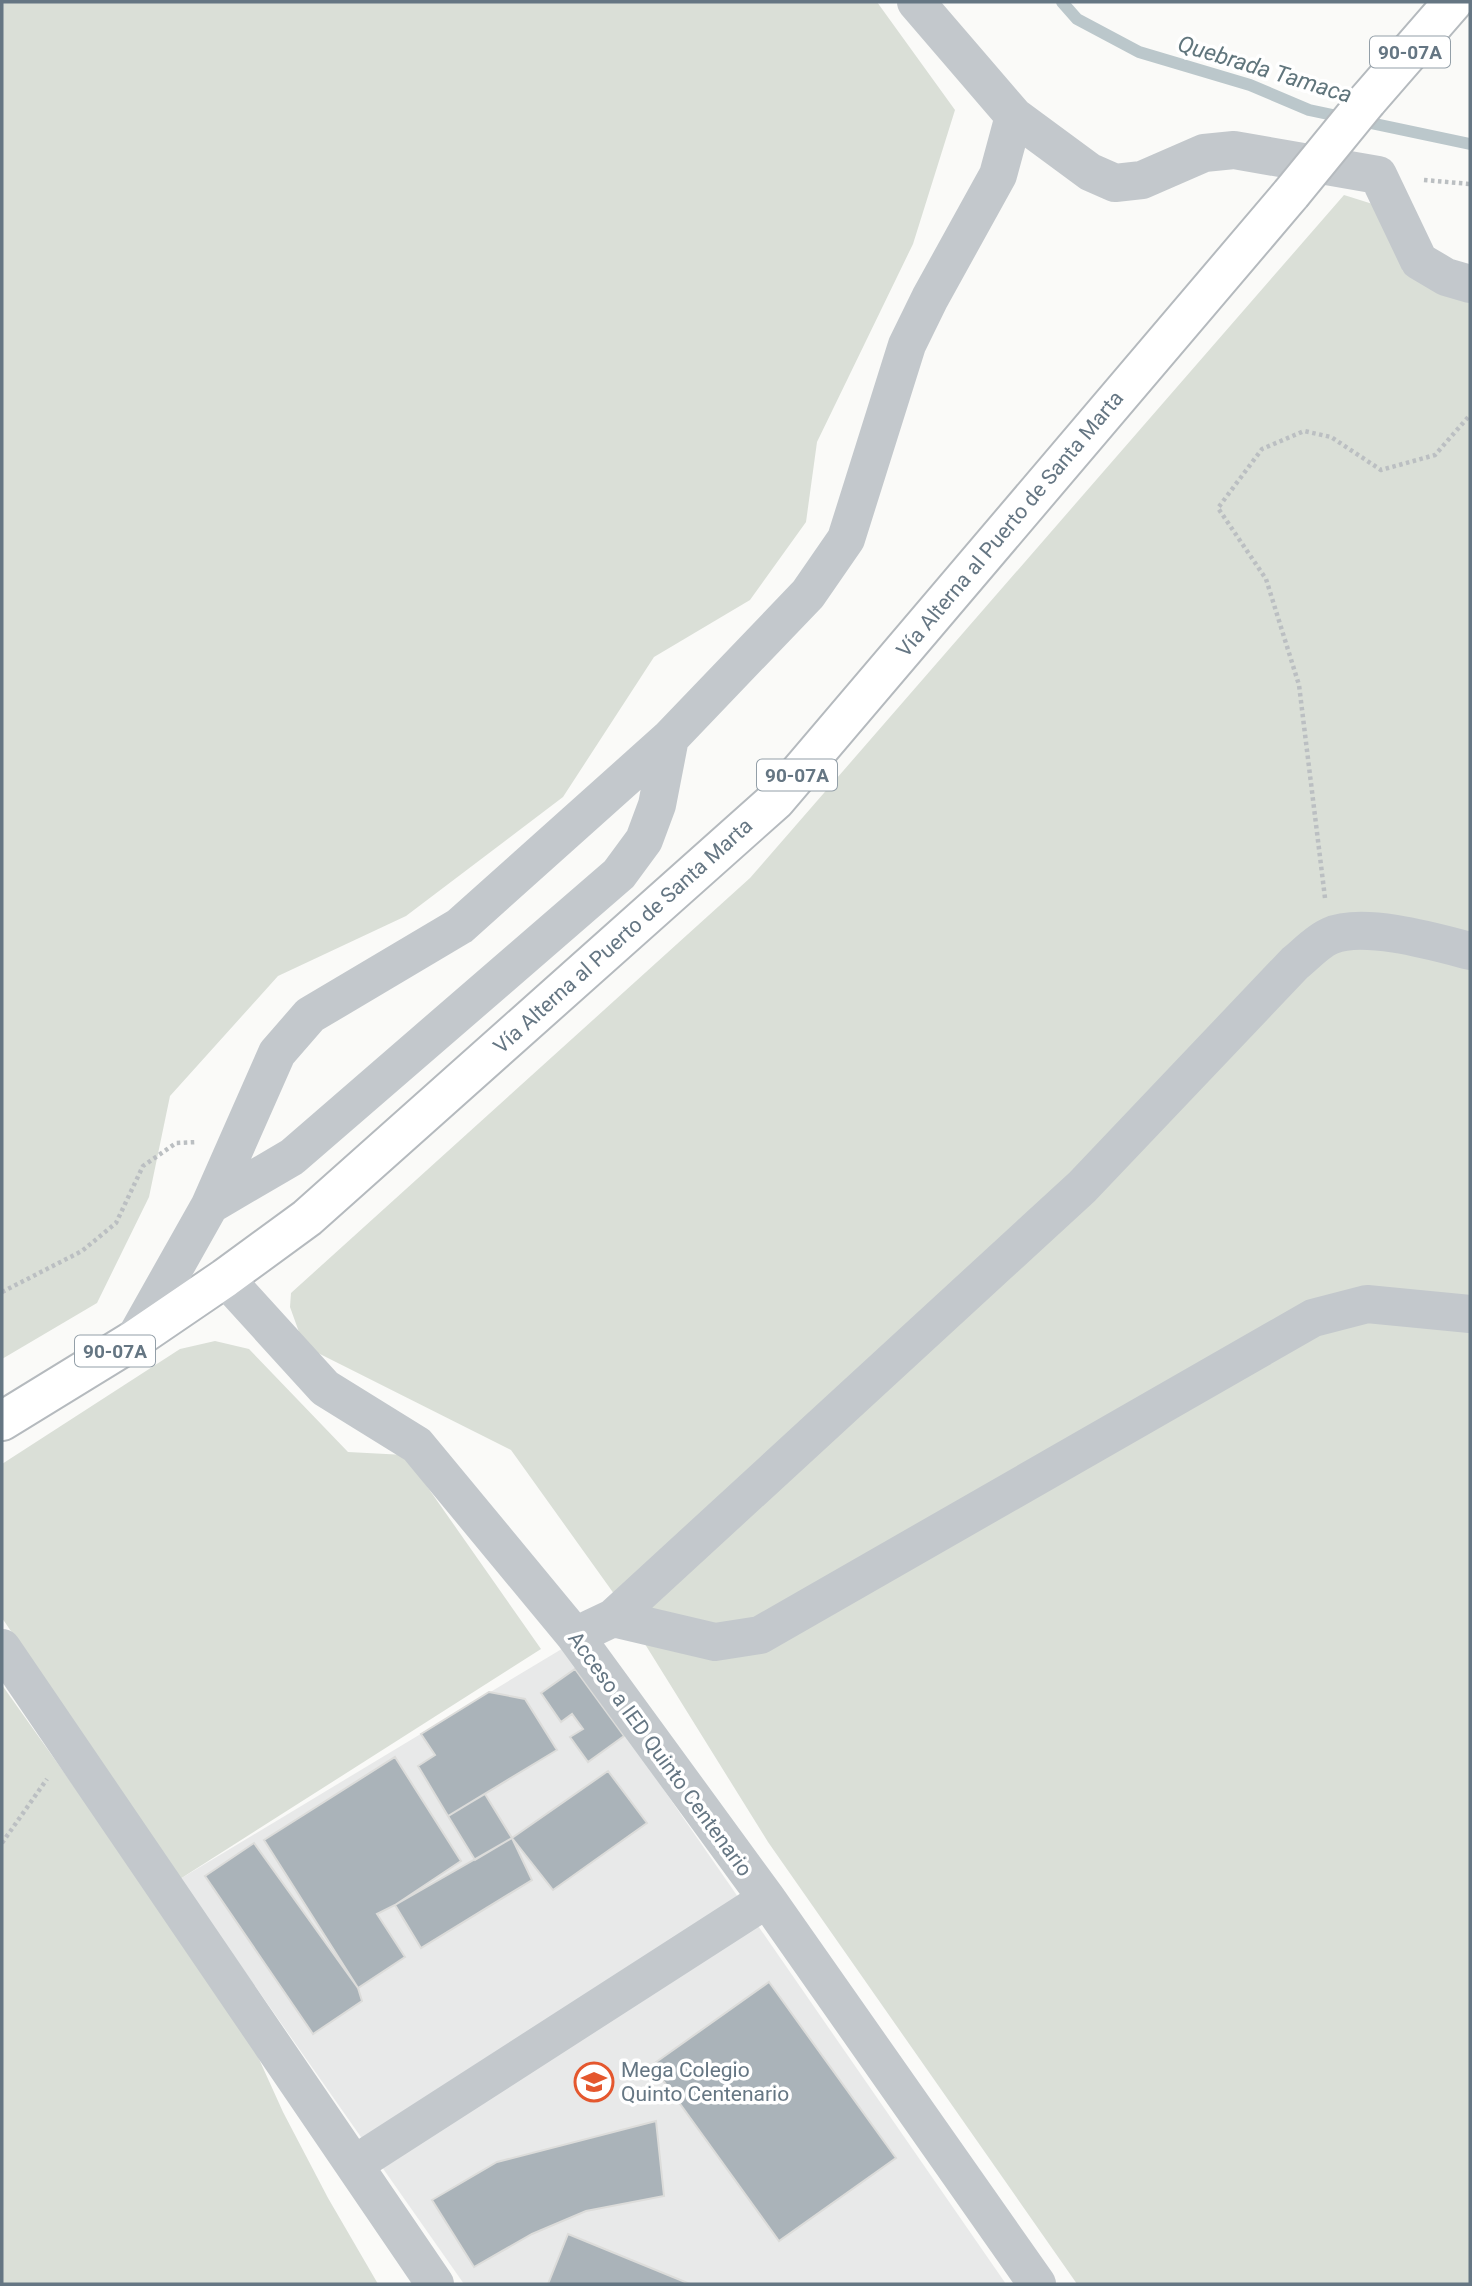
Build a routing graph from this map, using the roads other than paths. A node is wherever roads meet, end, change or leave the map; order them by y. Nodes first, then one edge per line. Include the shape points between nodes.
1 (916, 2) edge
2 (1453, 2) edge
3 (1014, 116) junction
4 (1470, 284) edge
5 (670, 738) junction
6 (1470, 951) edge
7 (210, 1205) junction
8 (225, 1278) junction
9 (1470, 1314) edge
10 (134, 1340) junction
11 (2, 1421) edge
12 (613, 1618) junction
13 (575, 1636) junction
14 (2, 1648) edge
15 (767, 1899) junction
16 (355, 2164) junction
17 (435, 2284) edge
18 (1037, 2284) edge

1 - 3 street
2 - 8 main road, Vía Alterna al Puerto de Santa Marta / 90-07A, bridge via 776,800 307,1218
3 - 4 street via 1090,172 1115,183 1142,180 1204,153 1234,150 1378,175 1419,261
3 - 5 street via 998,175 907,345 846,539 808,594
5 - 7 street via 460,926 310,1015 277,1053
5 - 7 street via 657,805 644,840 619,874 292,1157
6 - 12 street via 1414,936 1356,930 1330,936 1295,963 1082,1187
7 - 10 street
8 - 10 main road, Vía Alterna al Puerto de Santa Marta / 90-07A
8 - 13 street, Acceso a IED Quinto Centenario via 325,1388 417,1445
9 - 12 street via 1367,1304 1313,1318 760,1635 715,1642
10 - 11 main road, Vía Alterna al Puerto de Santa Marta / 90-07A
12 - 13 street
13 - 15 street, Acceso a IED Quinto Centenario
14 - 16 street
15 - 16 street
15 - 18 street, Acceso a IED Quinto Centenario
16 - 17 street

